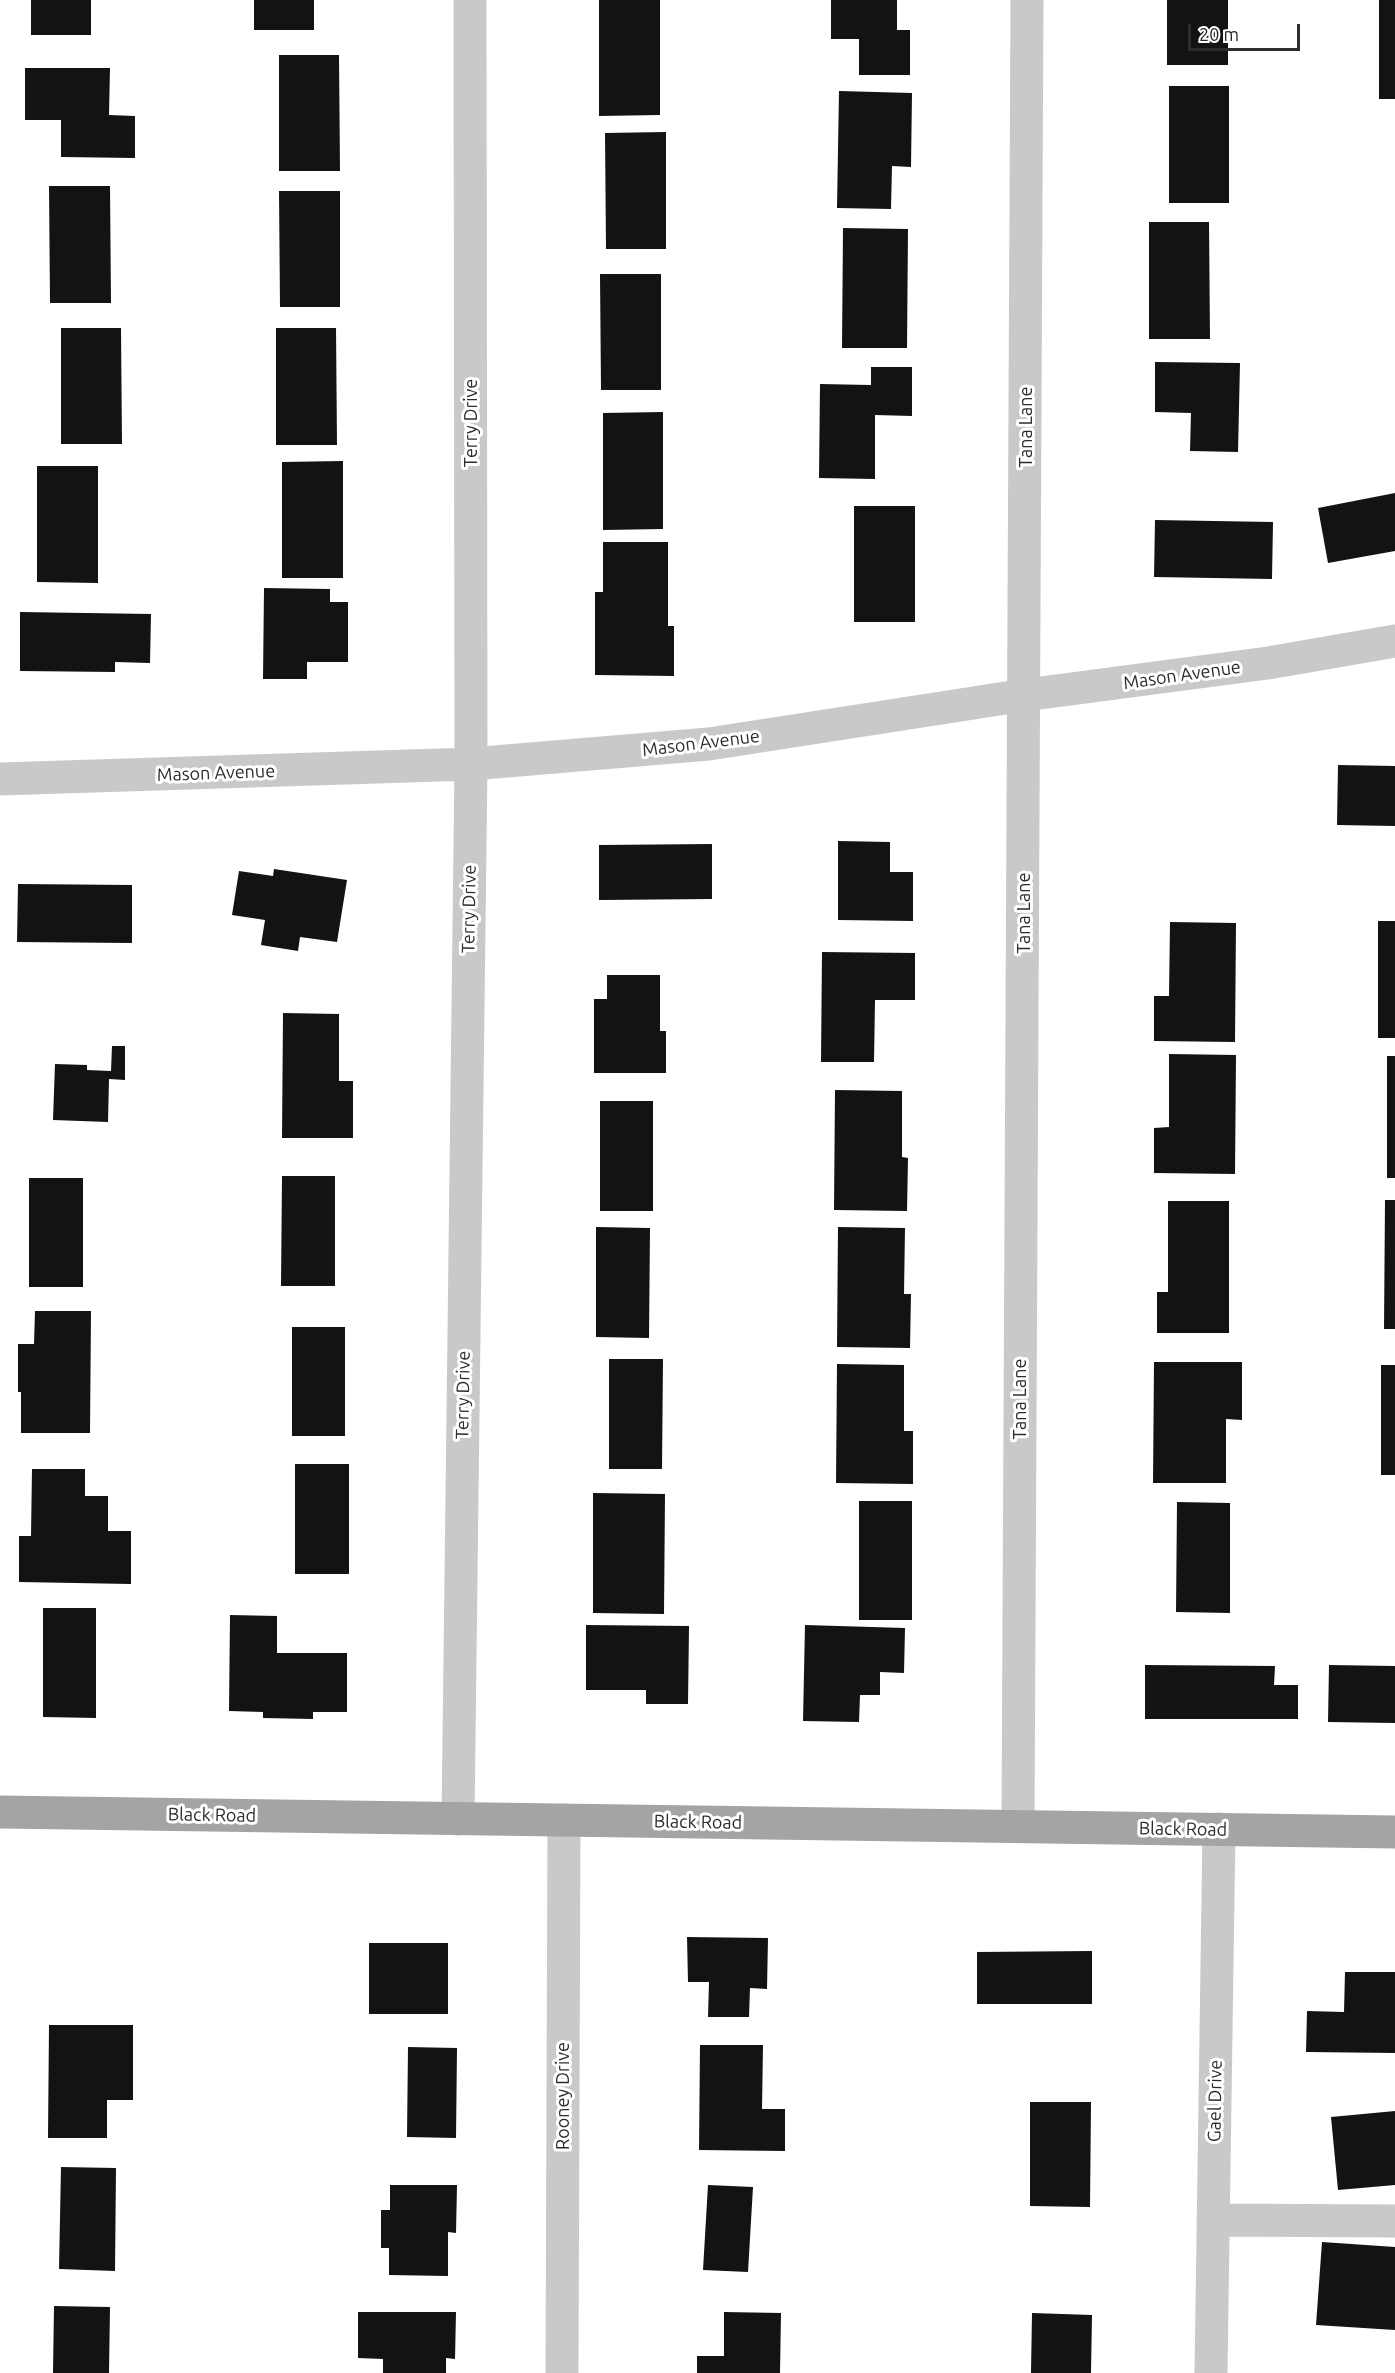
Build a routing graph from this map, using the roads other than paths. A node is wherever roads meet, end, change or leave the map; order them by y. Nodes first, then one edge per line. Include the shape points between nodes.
1 (470, 0) edge
2 (1027, 0) edge
3 (1395, 641) edge
4 (1025, 695) junction
5 (471, 764) junction
6 (0, 779) edge
7 (0, 1812) edge
8 (458, 1819) junction
9 (564, 1820) junction
10 (1018, 1826) junction
11 (1219, 1829) junction
12 (1395, 1832) edge
13 (1213, 2220) junction
14 (1395, 2222) edge
15 (562, 2373) edge
16 (1211, 2373) edge

1 - 5 street, Terry Drive
2 - 4 street, Tana Lane
3 - 4 street, Mason Avenue via 1268,663
4 - 5 street, Mason Avenue via 709,744
4 - 10 street, Tana Lane
5 - 6 street, Mason Avenue
5 - 8 street, Terry Drive
7 - 8 main road, Black Road
8 - 9 main road, Black Road
9 - 10 main road, Black Road
9 - 15 street, Rooney Drive
10 - 11 main road, Black Road
11 - 12 main road, Black Road
11 - 13 street, Gael Drive
13 - 14 street
13 - 16 street, Gael Drive

